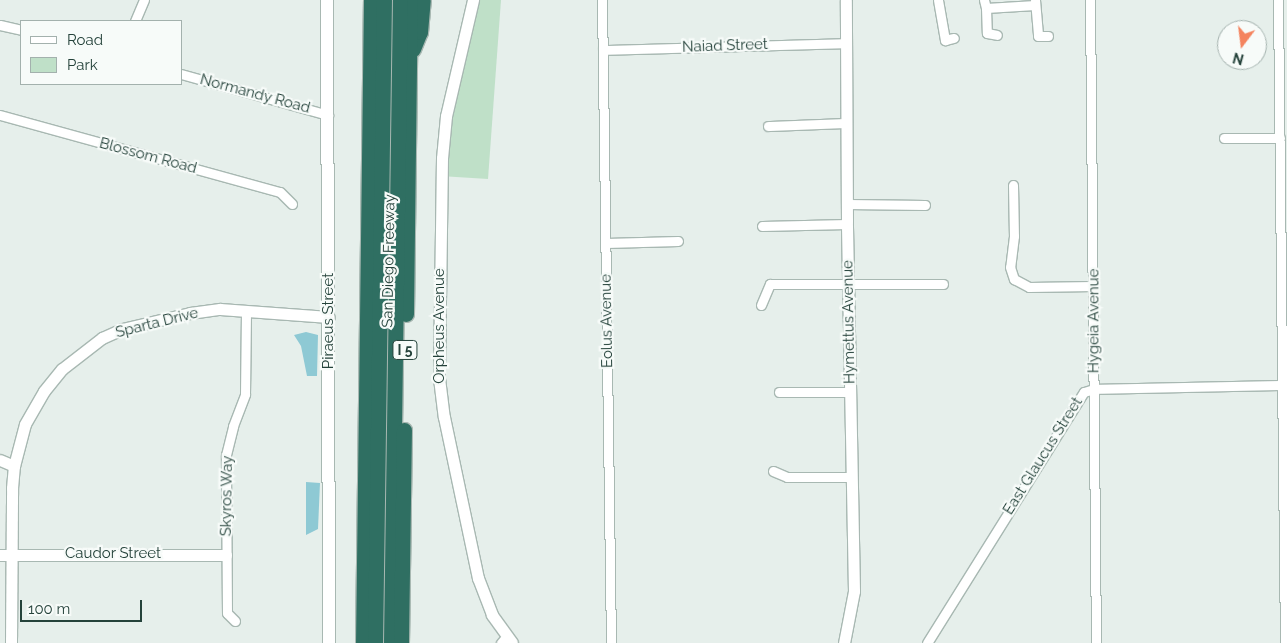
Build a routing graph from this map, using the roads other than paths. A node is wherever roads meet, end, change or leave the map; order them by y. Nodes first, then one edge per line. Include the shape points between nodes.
1 (144, 0) edge
2 (327, 0) edge
3 (369, 0) edge
4 (384, 0) edge
5 (400, 0) edge
6 (410, 0) edge
7 (424, 0) edge
8 (473, 0) edge
9 (602, 0) edge
10 (846, 0) edge
11 (938, 0) edge
12 (1090, 0) edge
13 (1278, 0) edge
14 (1035, 3) edge
15 (985, 4) edge
16 (135, 20) edge
17 (0, 24) edge
18 (20, 30) edge
19 (997, 35) dead end
20 (1048, 36) dead end
21 (954, 38) dead end
22 (847, 43) junction
23 (603, 50) junction
24 (409, 57) junction
25 (182, 74) edge
26 (328, 114) junction
27 (0, 115) edge
28 (847, 123) junction
29 (768, 126) dead end
30 (1224, 138) dead end
31 (1280, 138) junction
32 (1012, 185) dead end
33 (292, 204) dead end
34 (847, 204) junction
35 (925, 205) dead end
36 (847, 224) junction
37 (762, 226) dead end
38 (678, 241) dead end
39 (606, 243) junction
40 (943, 284) dead end
41 (849, 285) junction
42 (1093, 286) junction
43 (761, 305) dead end
44 (246, 311) junction
45 (329, 317) junction
46 (1284, 386) edge
47 (1094, 389) junction
48 (779, 392) dead end
49 (851, 392) junction
50 (0, 460) edge
51 (14, 466) junction
52 (772, 471) dead end
53 (852, 477) junction
54 (12, 553) junction
55 (0, 555) edge
56 (226, 555) junction
57 (235, 622) dead end
58 (506, 641) edge
59 (11, 643) edge
60 (329, 643) edge
61 (363, 643) edge
62 (375, 643) edge
63 (390, 643) edge
64 (401, 643) edge
65 (612, 643) edge
66 (844, 643) edge
67 (927, 643) edge
68 (1096, 643) edge
69 (1285, 643) edge

1 - 16 street
2 - 26 main road, Piraeus Street
3 - 61 highway, San Diego Freeway
4 - 62 highway
5 - 63 highway
6 - 24 highway, San Diego Freeway / I 5
7 - 24 highway via 420,32
8 - 58 street, Orpheus Avenue via 446,116 442,158 438,378 453,466 478,578
9 - 23 street, Eolus Avenue
10 - 22 street, Hymettus Avenue
11 - 21 street via 945,40
12 - 42 street, Hygeia Avenue
13 - 31 street
14 - 15 street
14 - 20 street via 1038,36
15 - 19 street via 987,33
17 - 18 street
22 - 23 street, Naiad Street
22 - 28 street, Hymettus Avenue
23 - 39 street, Eolus Avenue
24 - 64 highway, San Diego Freeway / I 5
25 - 26 street, Normandy Road
26 - 45 main road, Piraeus Street
27 - 33 street, Blossom Road via 280,192
28 - 29 street
28 - 34 street, Hymettus Avenue
30 - 31 street
31 - 46 street
32 - 42 street via 1014,236 1010,267 1014,280 1030,287
34 - 35 street
34 - 36 street, Hymettus Avenue
36 - 37 street
36 - 41 street, Hymettus Avenue
38 - 39 street
39 - 65 street, Eolus Avenue
40 - 41 street
41 - 43 street via 770,284
41 - 49 street, Hymettus Avenue
42 - 47 street, Hygeia Avenue
44 - 45 street, Sparta Drive
44 - 51 street, Sparta Drive via 220,309 190,313 122,329 102,338 62,369 44,391 25,424
44 - 56 street, Skyros Way via 245,394 226,455
45 - 60 main road, Piraeus Street
46 - 47 street, East Glaucus Street
46 - 69 street
47 - 67 street, East Glaucus Street via 1084,392 1054,437
47 - 68 street, Hygeia Avenue
48 - 49 street
49 - 53 street, Hymettus Avenue
50 - 51 street
51 - 54 street, Sparta Drive
52 - 53 street via 787,478
53 - 66 street, Hymettus Avenue via 854,591
54 - 55 street, Caudor Street
54 - 56 street, Caudor Street
54 - 59 street, Sparta Drive
56 - 57 street, Skyros Way via 227,613

